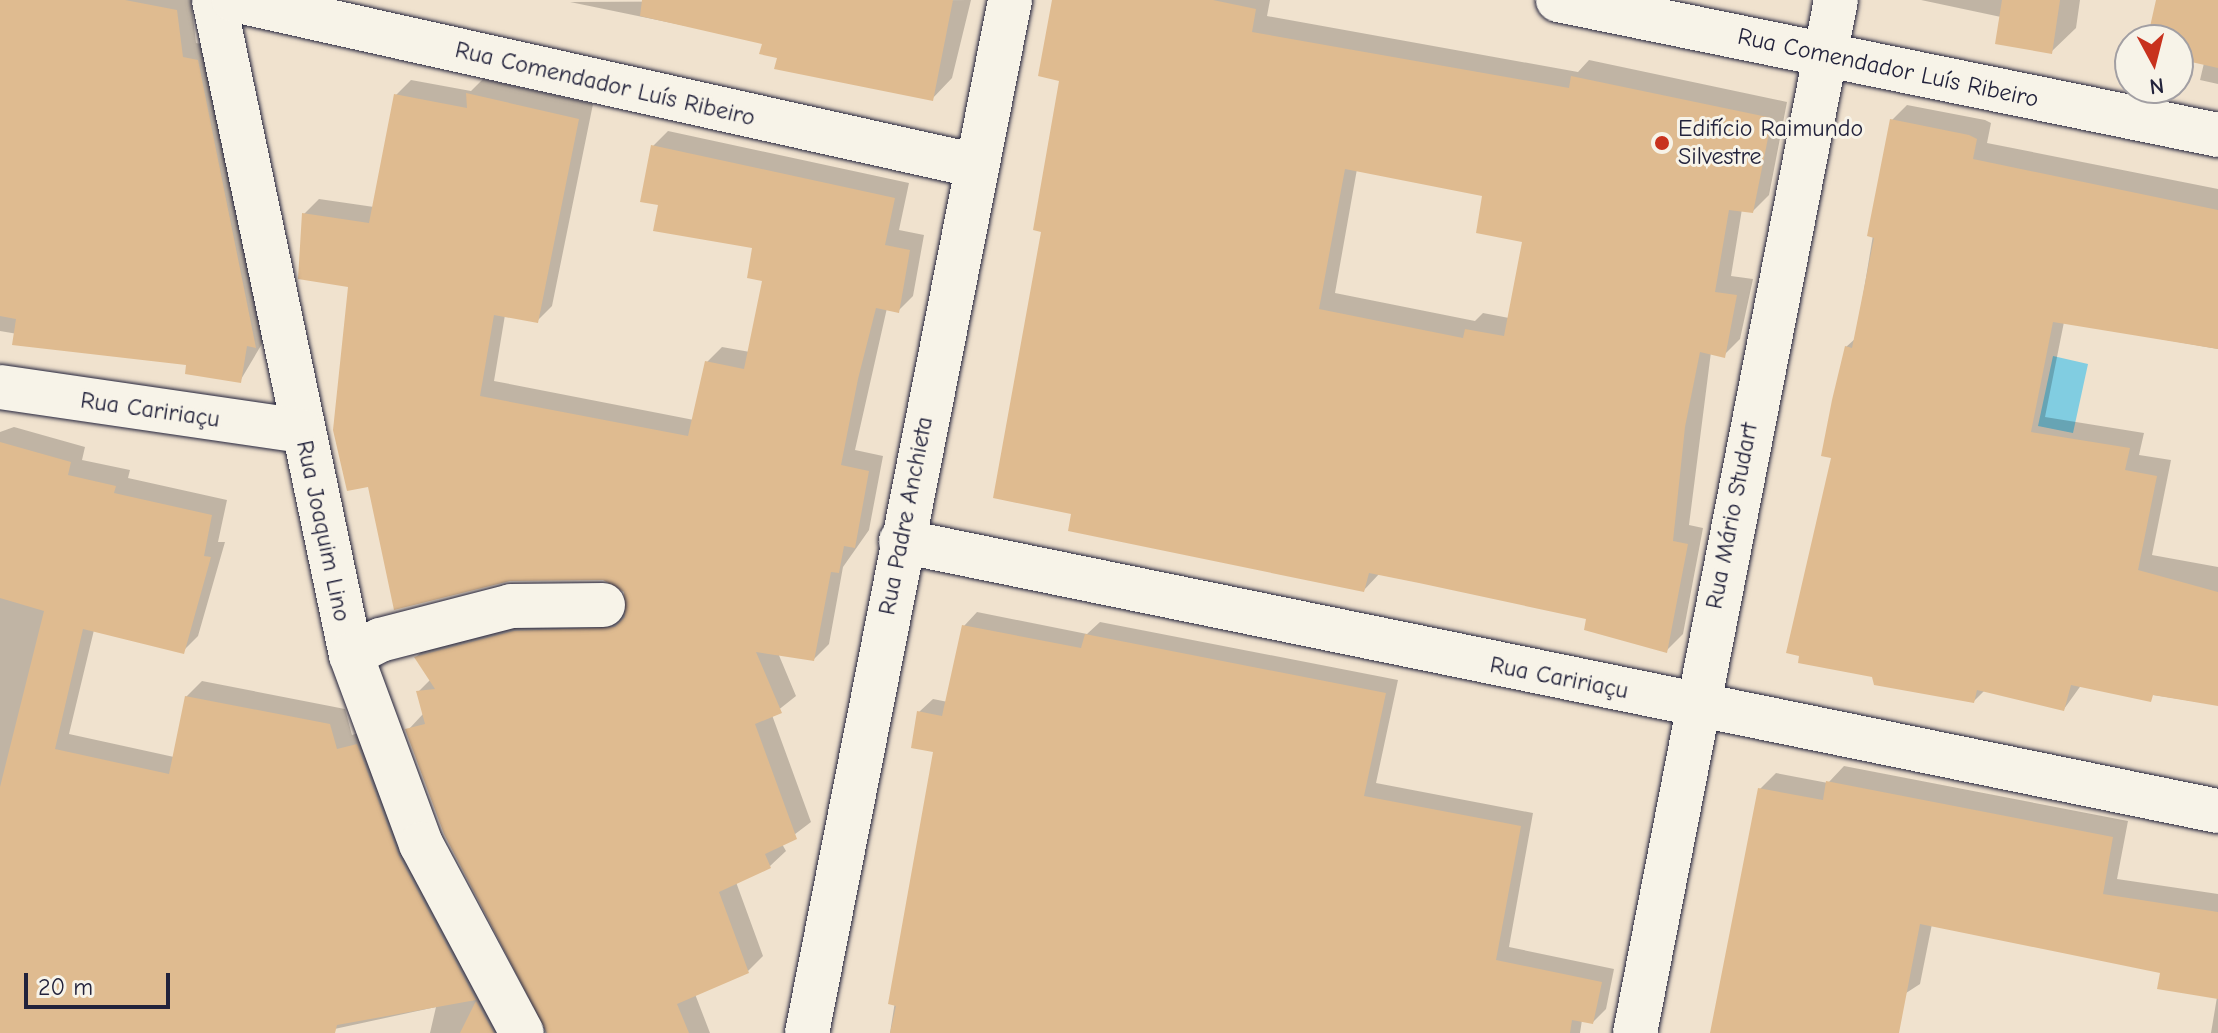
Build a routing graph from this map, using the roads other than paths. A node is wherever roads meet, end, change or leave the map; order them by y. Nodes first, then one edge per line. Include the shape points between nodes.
1 (214, 0) edge
2 (234, 0) edge
3 (1010, 0) edge
4 (1558, 0) edge
5 (1836, 0) edge
6 (1823, 55) junction
7 (2218, 135) edge
8 (977, 166) junction
9 (0, 387) edge
10 (301, 431) junction
11 (901, 541) junction
12 (603, 605) dead end
13 (351, 655) junction
14 (1694, 705) junction
15 (2218, 811) edge
16 (522, 1033) edge
17 (807, 1033) edge
18 (1635, 1033) edge

1 - 10 street, Rua Joaquim Lino
2 - 8 street, Rua Comendador Luís Ribeiro
3 - 8 street, Rua Padre Anchieta
4 - 6 street, Rua Comendador Luís Ribeiro
5 - 6 street, Rua Mário Studart
6 - 7 street, Rua Comendador Luís Ribeiro
6 - 14 street, Rua Mário Studart
8 - 11 street, Rua Padre Anchieta
9 - 10 street, Rua Caririaçu
10 - 13 street, Rua Joaquim Lino
11 - 14 street, Rua Caririaçu
11 - 17 street, Rua Padre Anchieta
12 - 13 street via 511,606 380,640
13 - 16 street, Rua Joaquim Lino via 421,844
14 - 15 street, Rua Caririaçu
14 - 18 street, Rua Mário Studart

